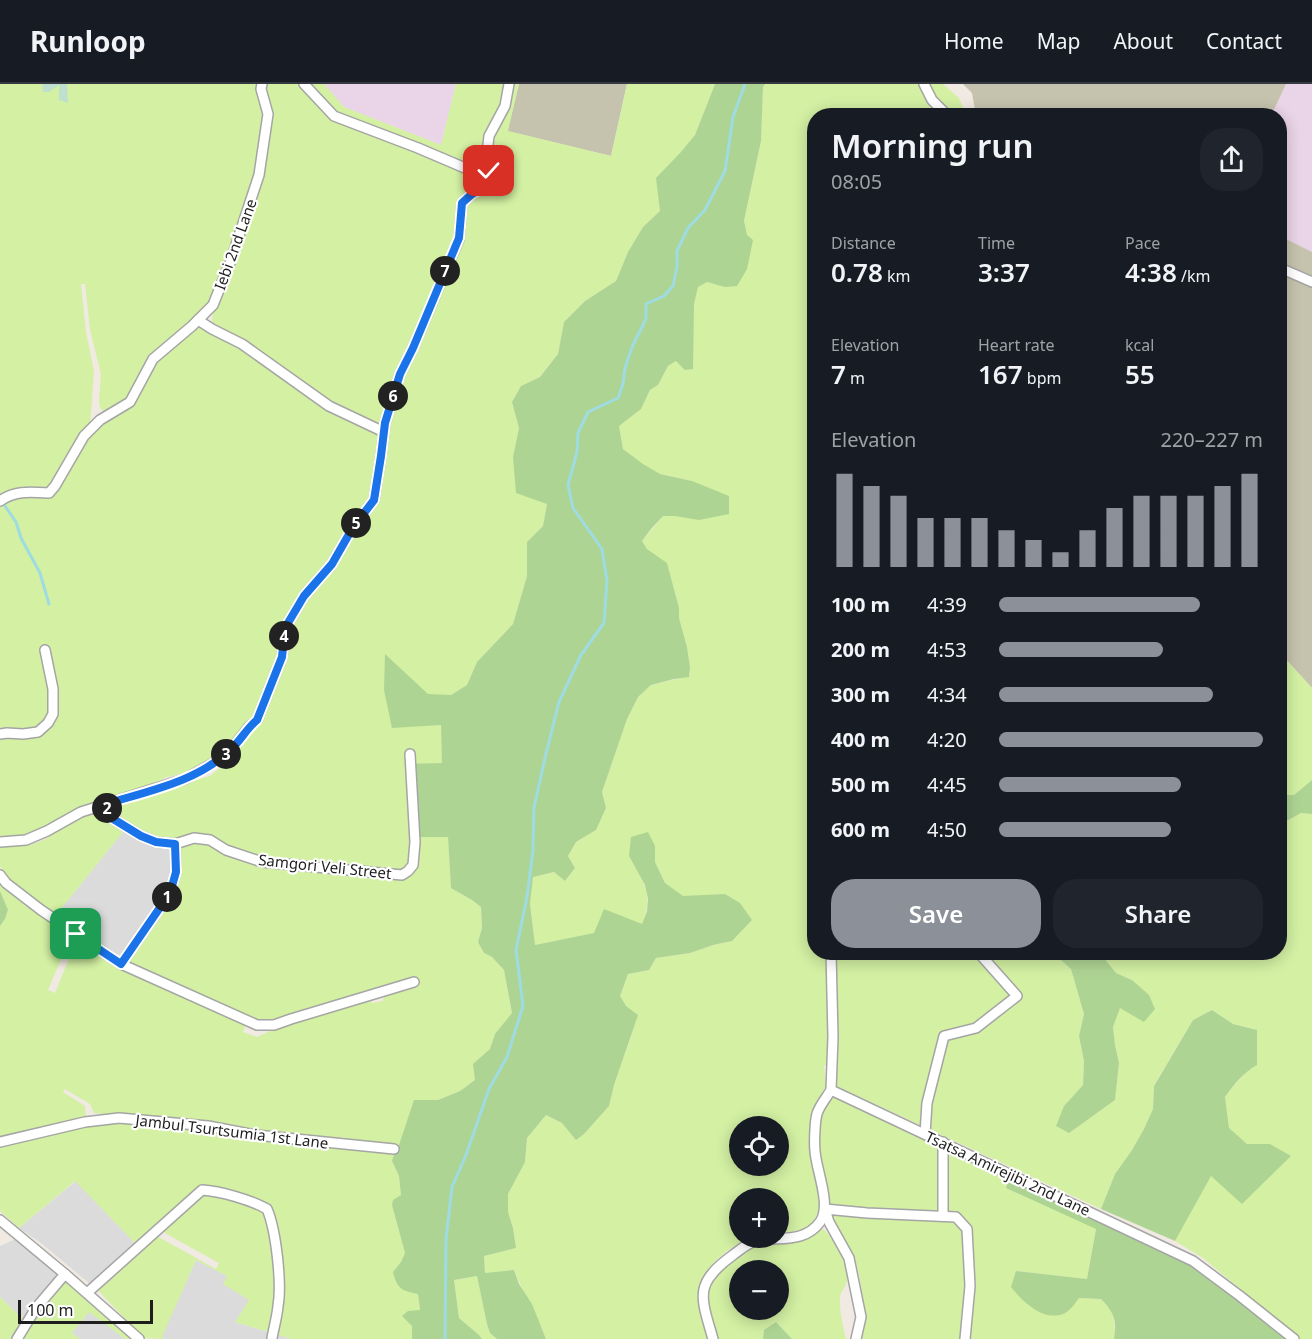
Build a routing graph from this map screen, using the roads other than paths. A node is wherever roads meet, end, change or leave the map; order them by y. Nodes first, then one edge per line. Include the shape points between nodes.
1 (262, 84) edge
2 (304, 84) edge
3 (509, 84) edge
4 (924, 84) edge
5 (940, 108) edge
6 (489, 171) junction
7 (1287, 271) edge
8 (1312, 282) edge
9 (198, 320) junction
10 (384, 432) junction
11 (0, 501) edge
12 (45, 650) dead end
13 (0, 734) edge
14 (410, 754) dead end
15 (106, 804) junction
16 (0, 842) edge
17 (175, 844) junction
18 (0, 875) edge
19 (831, 960) edge
20 (985, 960) edge
21 (121, 964) junction
22 (414, 982) dead end
23 (831, 1090) junction
24 (925, 1134) junction
25 (0, 1142) edge
26 (943, 1142) junction
27 (394, 1149) dead end
28 (825, 1209) junction
29 (943, 1216) junction
30 (0, 1220) edge
31 (65, 1274) junction
32 (87, 1293) junction
33 (272, 1338) edge
34 (17, 1339) edge
35 (139, 1339) edge
36 (712, 1339) edge
37 (856, 1339) edge
38 (965, 1339) edge
39 (1294, 1339) edge

1 - 9 street, Iebi 2nd Lane via 268,114 259,175 213,305
2 - 6 street via 334,116 465,168
3 - 6 street via 506,106 489,136
4 - 5 street
6 - 10 street via 484,187 462,203 459,238 400,374
7 - 8 street
9 - 10 street via 242,344 329,406
9 - 11 street, Iebi 2nd Lane via 153,359 130,402 100,420 84,436 49,493 24,492
10 - 15 street via 374,500 285,628 282,657 257,720 230,751 212,764 185,779
12 - 13 street via 53,689 53,714 38,732
14 - 17 street, Samgori Veli Street via 415,842 412,865 402,875 262,861 226,850 210,840 194,838
15 - 16 street via 26,840
15 - 17 street, Samgori Veli Street via 110,817 141,836
17 - 21 street via 176,872 170,893
18 - 21 street via 41,910
19 - 23 street
20 - 24 street via 1017,996 976,1028 944,1036 927,1103
21 - 22 street via 257,1025 274,1025
23 - 24 street, Tsatsa Amirejibi 2nd Lane
23 - 28 street via 817,1113 815,1142
24 - 26 street, Tsatsa Amirejibi 2nd Lane
25 - 27 street, Jambul Tsurtsumia 1st Lane via 119,1118
26 - 29 street
26 - 39 street, Tsatsa Amirejibi 2nd Lane via 1193,1261
28 - 29 street
28 - 36 street via 821,1221 804,1235 754,1241 710,1275 702,1293
28 - 37 street via 849,1258 861,1317
29 - 38 street via 956,1217 967,1229 970,1286
30 - 31 street
31 - 32 street
31 - 34 street via 36,1308
32 - 33 street via 202,1190 209,1191 267,1209 278,1271 279,1304
32 - 35 street

